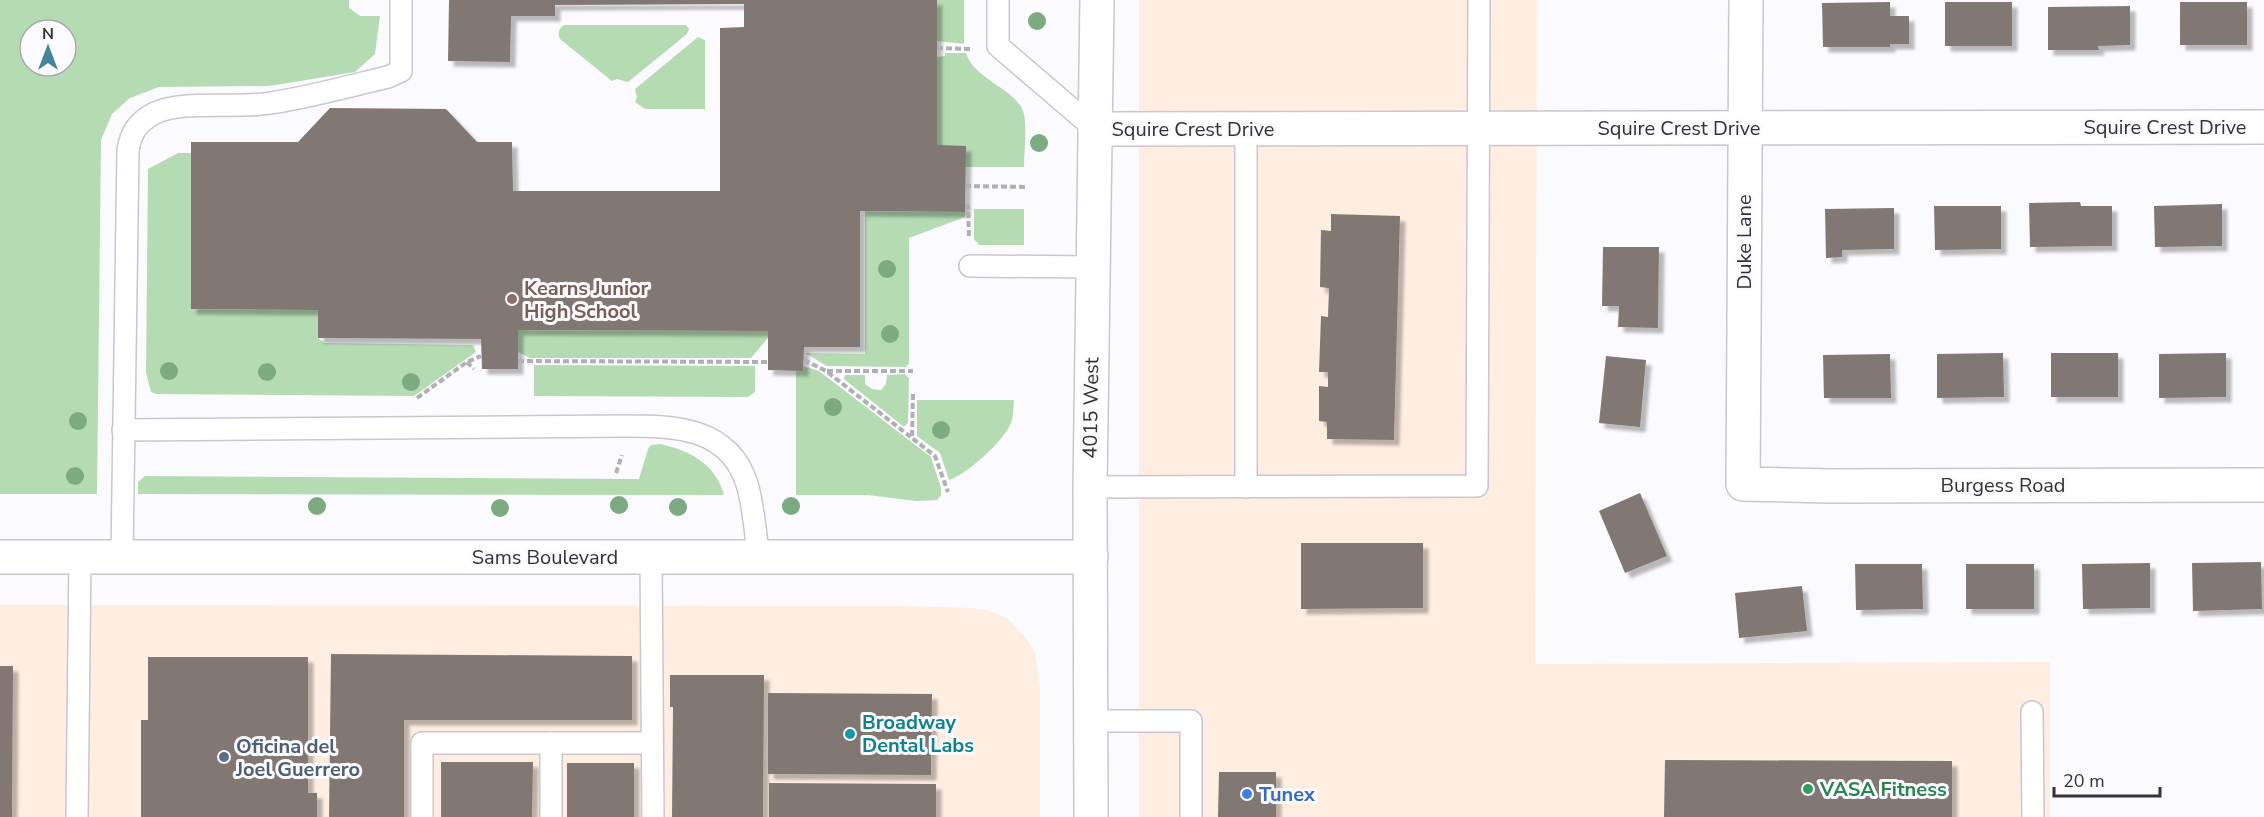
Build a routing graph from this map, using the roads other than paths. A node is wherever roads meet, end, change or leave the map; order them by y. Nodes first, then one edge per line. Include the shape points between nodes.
1 (401, 0) edge
2 (998, 0) edge
3 (1097, 0) edge
4 (1479, 0) edge
5 (1746, 0) edge
6 (2264, 127) edge
7 (1480, 128) junction
8 (1095, 129) junction
9 (1246, 129) junction
10 (1745, 129) junction
11 (970, 256) road end
12 (1093, 267) junction
13 (123, 430) junction
14 (1743, 484) joint
15 (2264, 485) edge
16 (1090, 487) junction
17 (1246, 487) junction
18 (0, 557) edge
19 (80, 557) junction
20 (122, 557) junction
21 (651, 557) junction
22 (759, 557) junction
23 (1091, 557) junction
24 (2032, 712) dead end
25 (1090, 721) junction
26 (551, 744) junction
27 (652, 744) junction
28 (77, 817) edge
29 (422, 817) edge
30 (550, 817) edge
31 (652, 817) edge
32 (1091, 817) edge
33 (1191, 817) edge
34 (2033, 817) edge

1 - 13 lane via 401,71 270,103 172,107 153,114 131,134
2 - 8 lane via 998,46
3 - 8 street, 4015 West
4 - 7 lane
5 - 10 street, Duke Lane
6 - 10 street, Squire Crest Drive
7 - 9 street, Squire Crest Drive
7 - 10 street, Squire Crest Drive
7 - 17 lane via 1477,486
8 - 9 street, Squire Crest Drive
8 - 12 street, 4015 West
9 - 17 lane
10 - 14 street, Duke Lane
11 - 12 lane
12 - 16 street, 4015 West
13 - 20 lane
13 - 22 lane via 687,428 728,450 739,466 747,485
14 - 15 street, Burgess Road
16 - 17 lane
16 - 23 street, 4015 West
18 - 19 street, Sams Boulevard
19 - 20 street, Sams Boulevard
19 - 28 lane
20 - 21 street, Sams Boulevard
21 - 22 street, Sams Boulevard
21 - 27 lane
22 - 23 street, Sams Boulevard
23 - 25 street, 4015 West
24 - 34 lane
25 - 32 street, 4015 West
25 - 33 lane via 1191,721
26 - 27 lane
26 - 29 lane via 422,744
26 - 30 lane
27 - 31 lane

